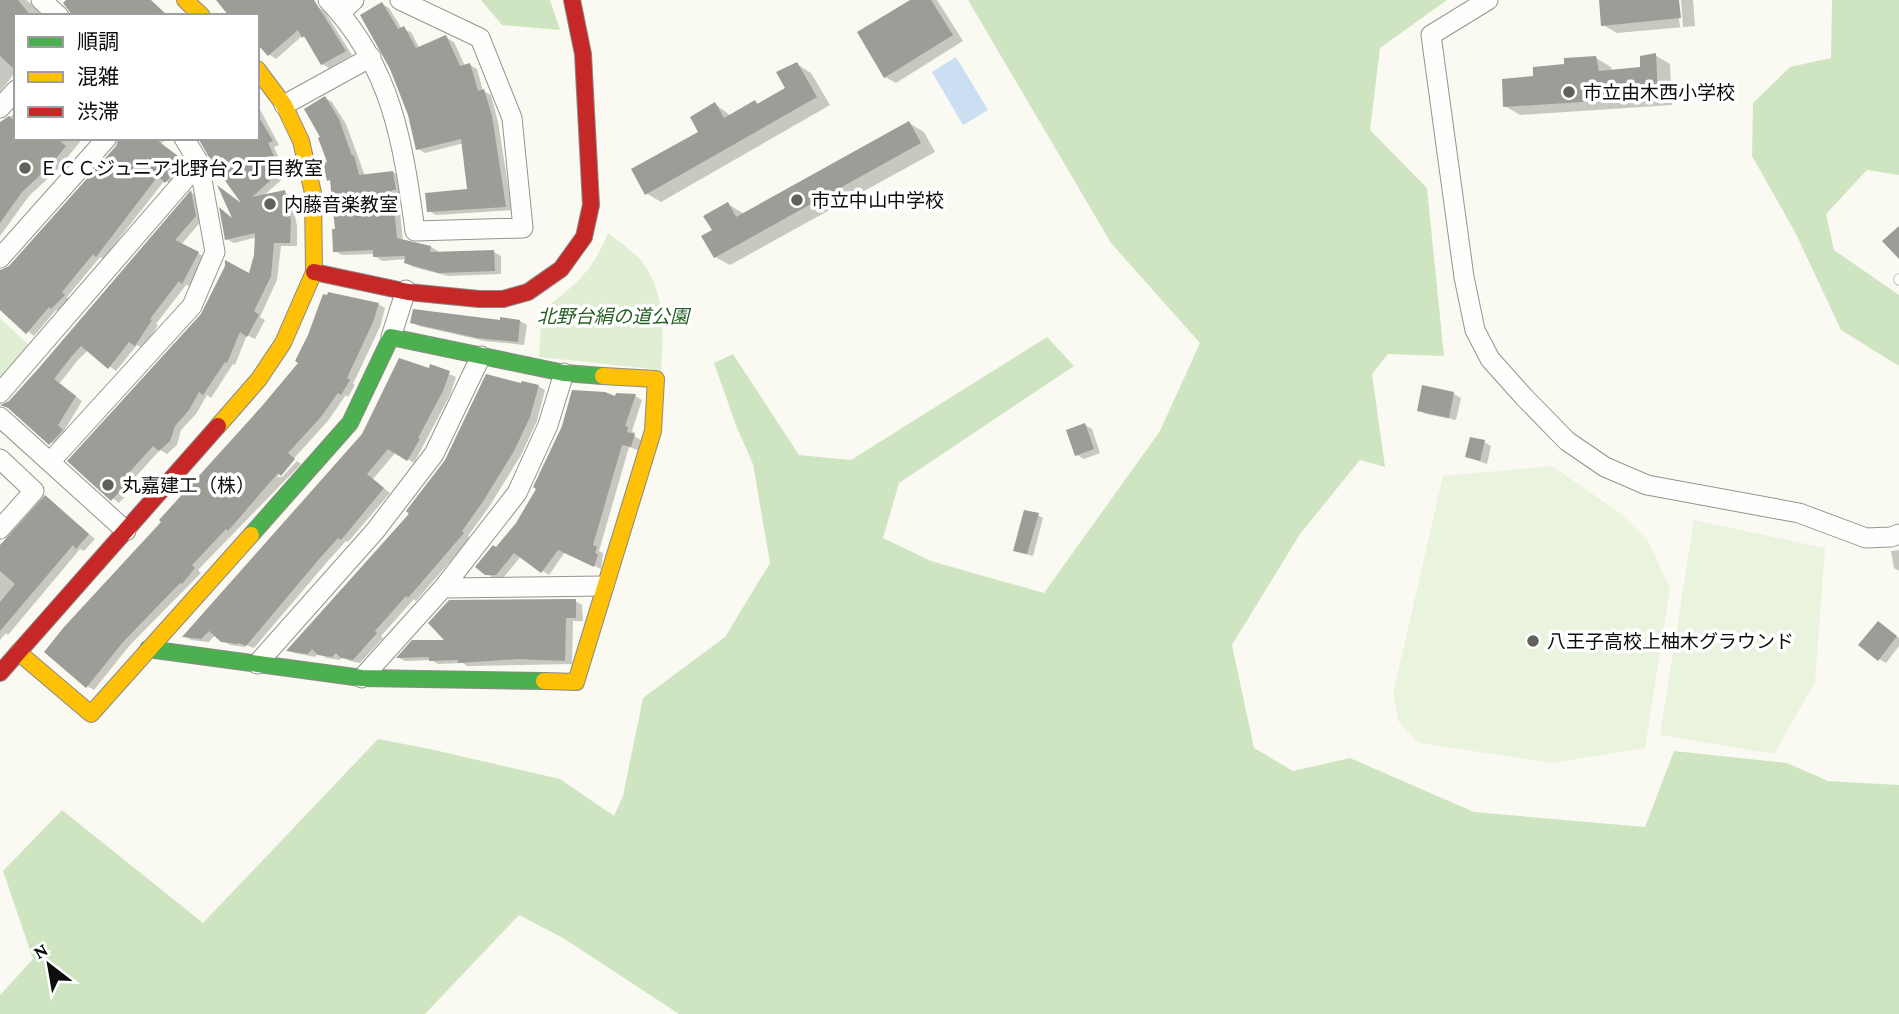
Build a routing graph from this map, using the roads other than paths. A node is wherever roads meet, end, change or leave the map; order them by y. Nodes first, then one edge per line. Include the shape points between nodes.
1 (41, 0) edge
2 (185, 0) edge
3 (400, 0) edge
4 (572, 0) edge
5 (1488, 0) edge
6 (341, 4) edge
7 (57, 14) edge
8 (200, 14) edge
9 (370, 57) junction
10 (259, 72) edge
11 (14, 92) edge
12 (284, 105) junction
13 (0, 108) edge
14 (105, 140) edge
15 (185, 140) edge
16 (198, 163) junction
17 (0, 258) edge
18 (314, 272) junction
19 (406, 290) junction
20 (391, 337) junction
21 (481, 356) junction
22 (564, 373) junction
23 (0, 393) edge
24 (0, 417) edge
25 (0, 459) edge
26 (50, 462) junction
27 (0, 529) edge
28 (126, 531) junction
29 (1899, 534) edge
30 (604, 586) junction
31 (443, 588) junction
32 (148, 649) junction
33 (18, 652) junction
34 (257, 664) junction
35 (0, 673) edge
36 (362, 678) junction

1 - 7 street
2 - 8 street
3 - 9 street via 480,38 512,118 523,228 415,231 405,151
4 - 19 street via 585,90 590,208 585,236 567,265 544,285 513,297 452,297
5 - 29 street via 1431,35 1464,277 1475,330 1490,359 1567,441 1605,467 1647,485 1799,513 1866,538
6 - 9 street
9 - 12 street
10 - 12 street
11 - 13 street
12 - 18 street via 301,141 313,192
14 - 17 street
15 - 16 street
16 - 23 street
16 - 26 street via 215,252 192,306
18 - 19 street
18 - 28 street via 284,344 259,379
19 - 20 street
20 - 21 street
20 - 32 street via 350,423
21 - 22 street
21 - 34 street via 434,454 375,531
22 - 30 street via 656,379 653,432
22 - 31 street via 548,425 517,493
24 - 26 street
25 - 27 street via 34,491
26 - 28 street
28 - 33 street
30 - 31 street
30 - 36 street via 576,682
31 - 36 street
32 - 33 street via 91,714
32 - 34 street
33 - 35 street
34 - 36 street

